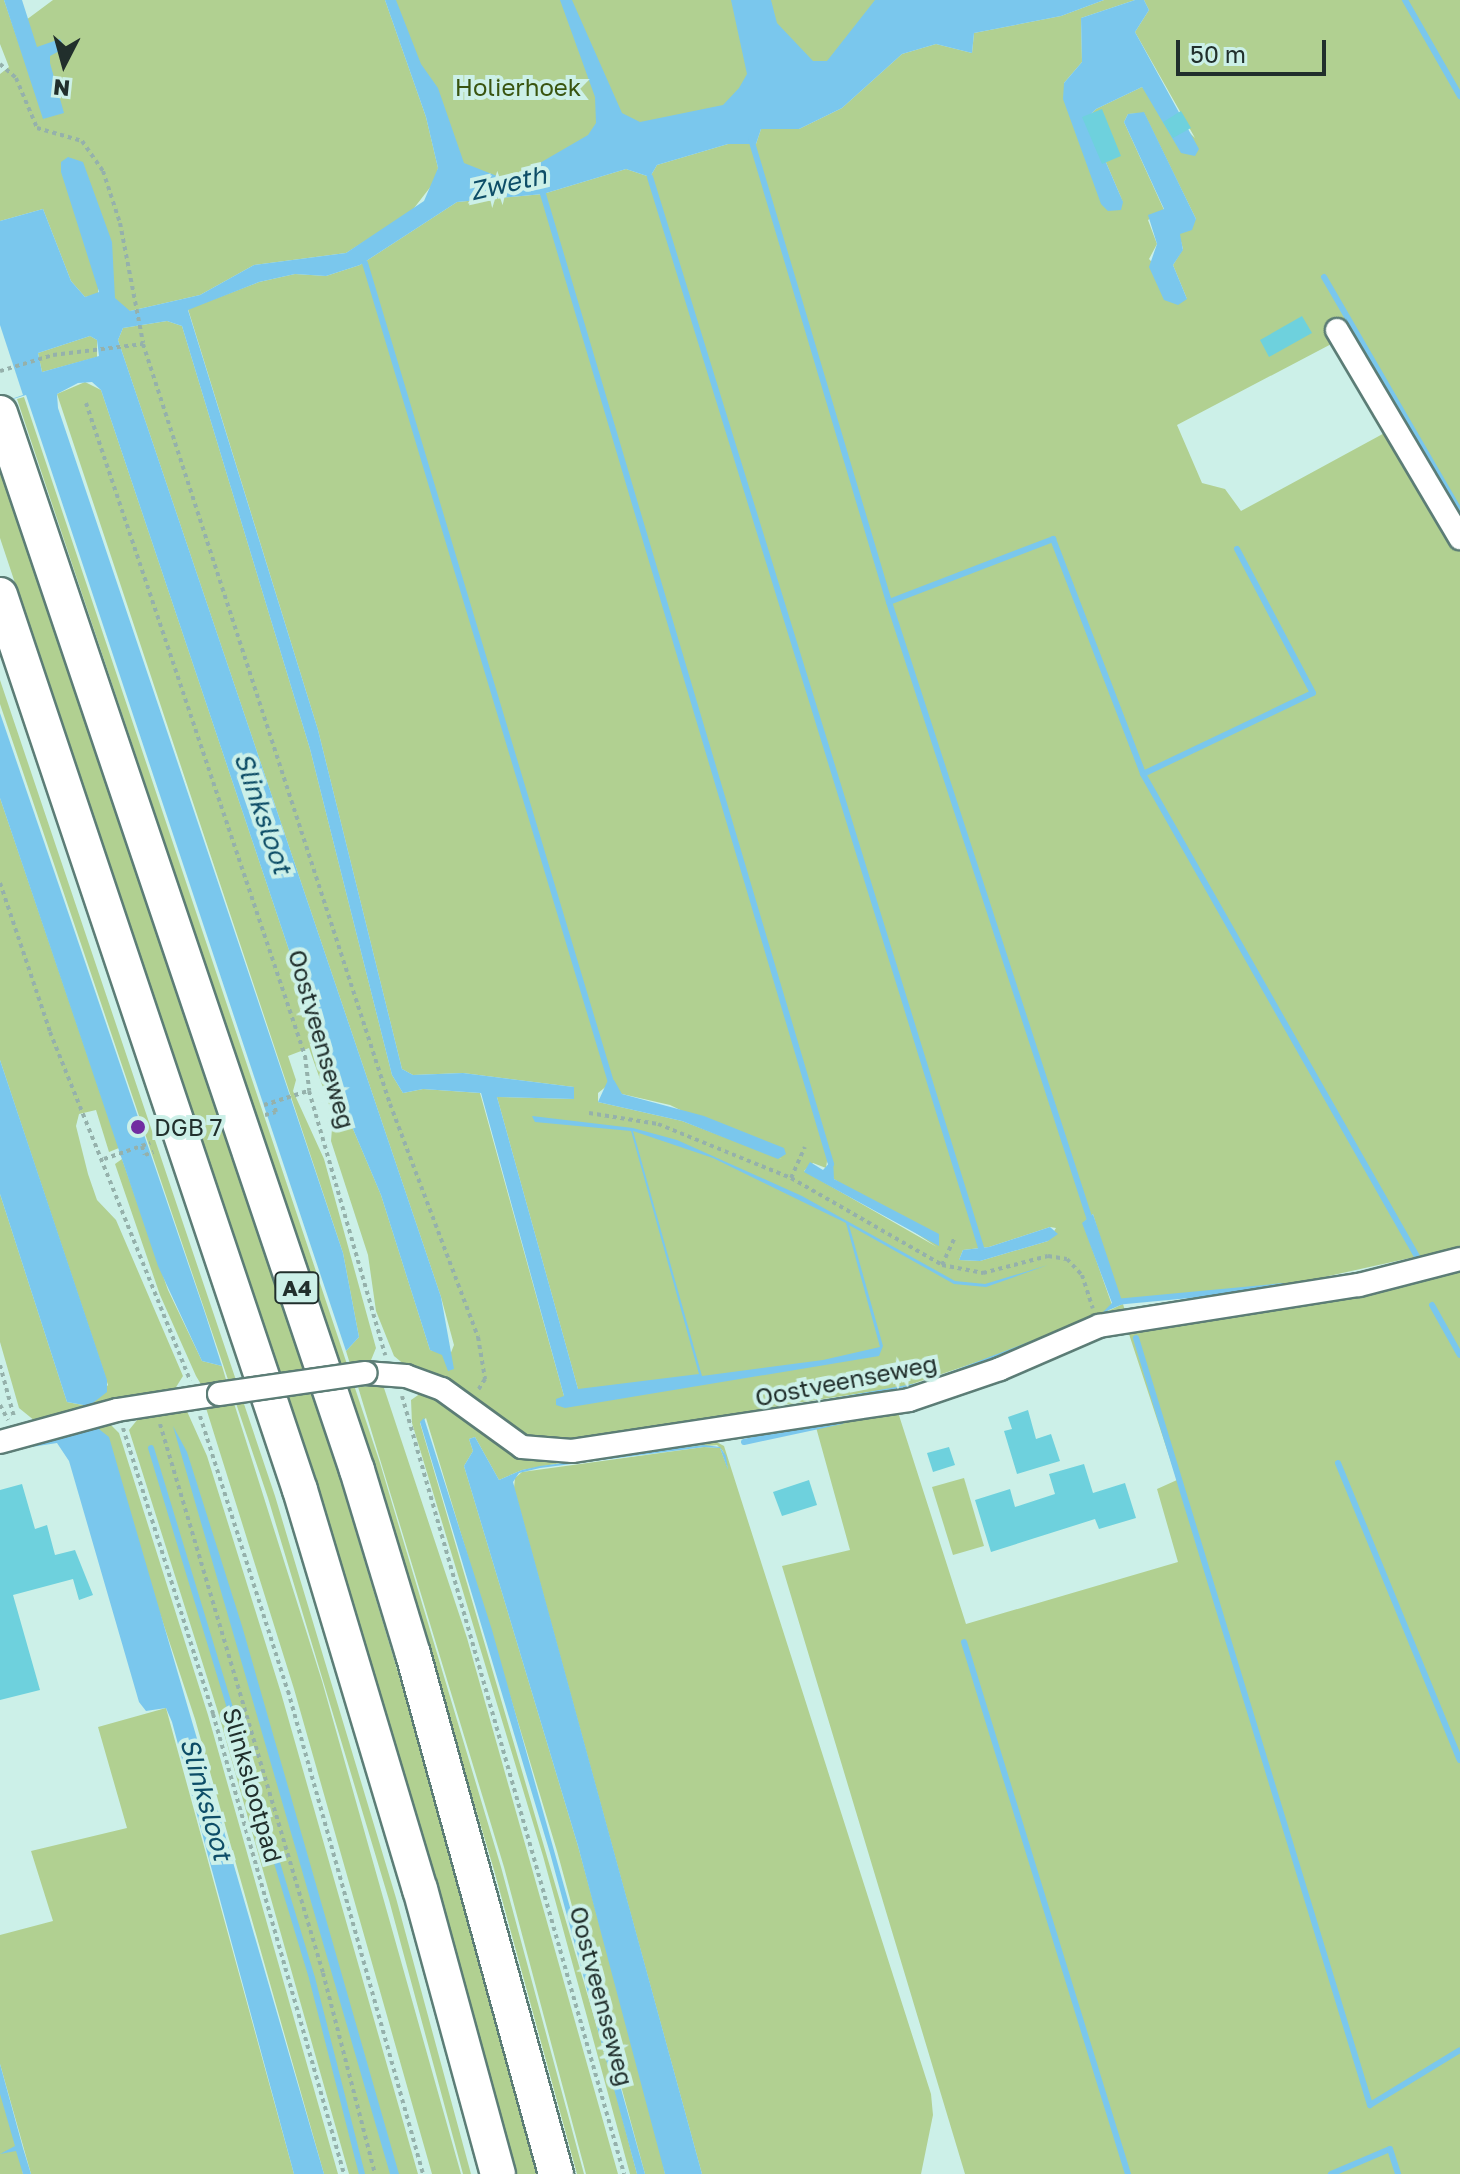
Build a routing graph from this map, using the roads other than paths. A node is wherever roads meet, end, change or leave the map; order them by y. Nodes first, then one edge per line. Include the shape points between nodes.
1 (1337, 330) dead end
2 (0, 413) edge
3 (1460, 538) edge
4 (0, 595) edge
5 (1460, 1259) edge
6 (10, 1438) edge
7 (498, 2174) edge
8 (556, 2174) edge

1 - 3 street
2 - 8 highway, A4 via 357,1470
4 - 7 highway, A4 via 305,1505
5 - 6 street, Oostveenseweg, bridge via 1359,1285 1099,1326 1000,1369 909,1400 593,1448 522,1447 500,1436 442,1389 392,1374 365,1373 154,1403

